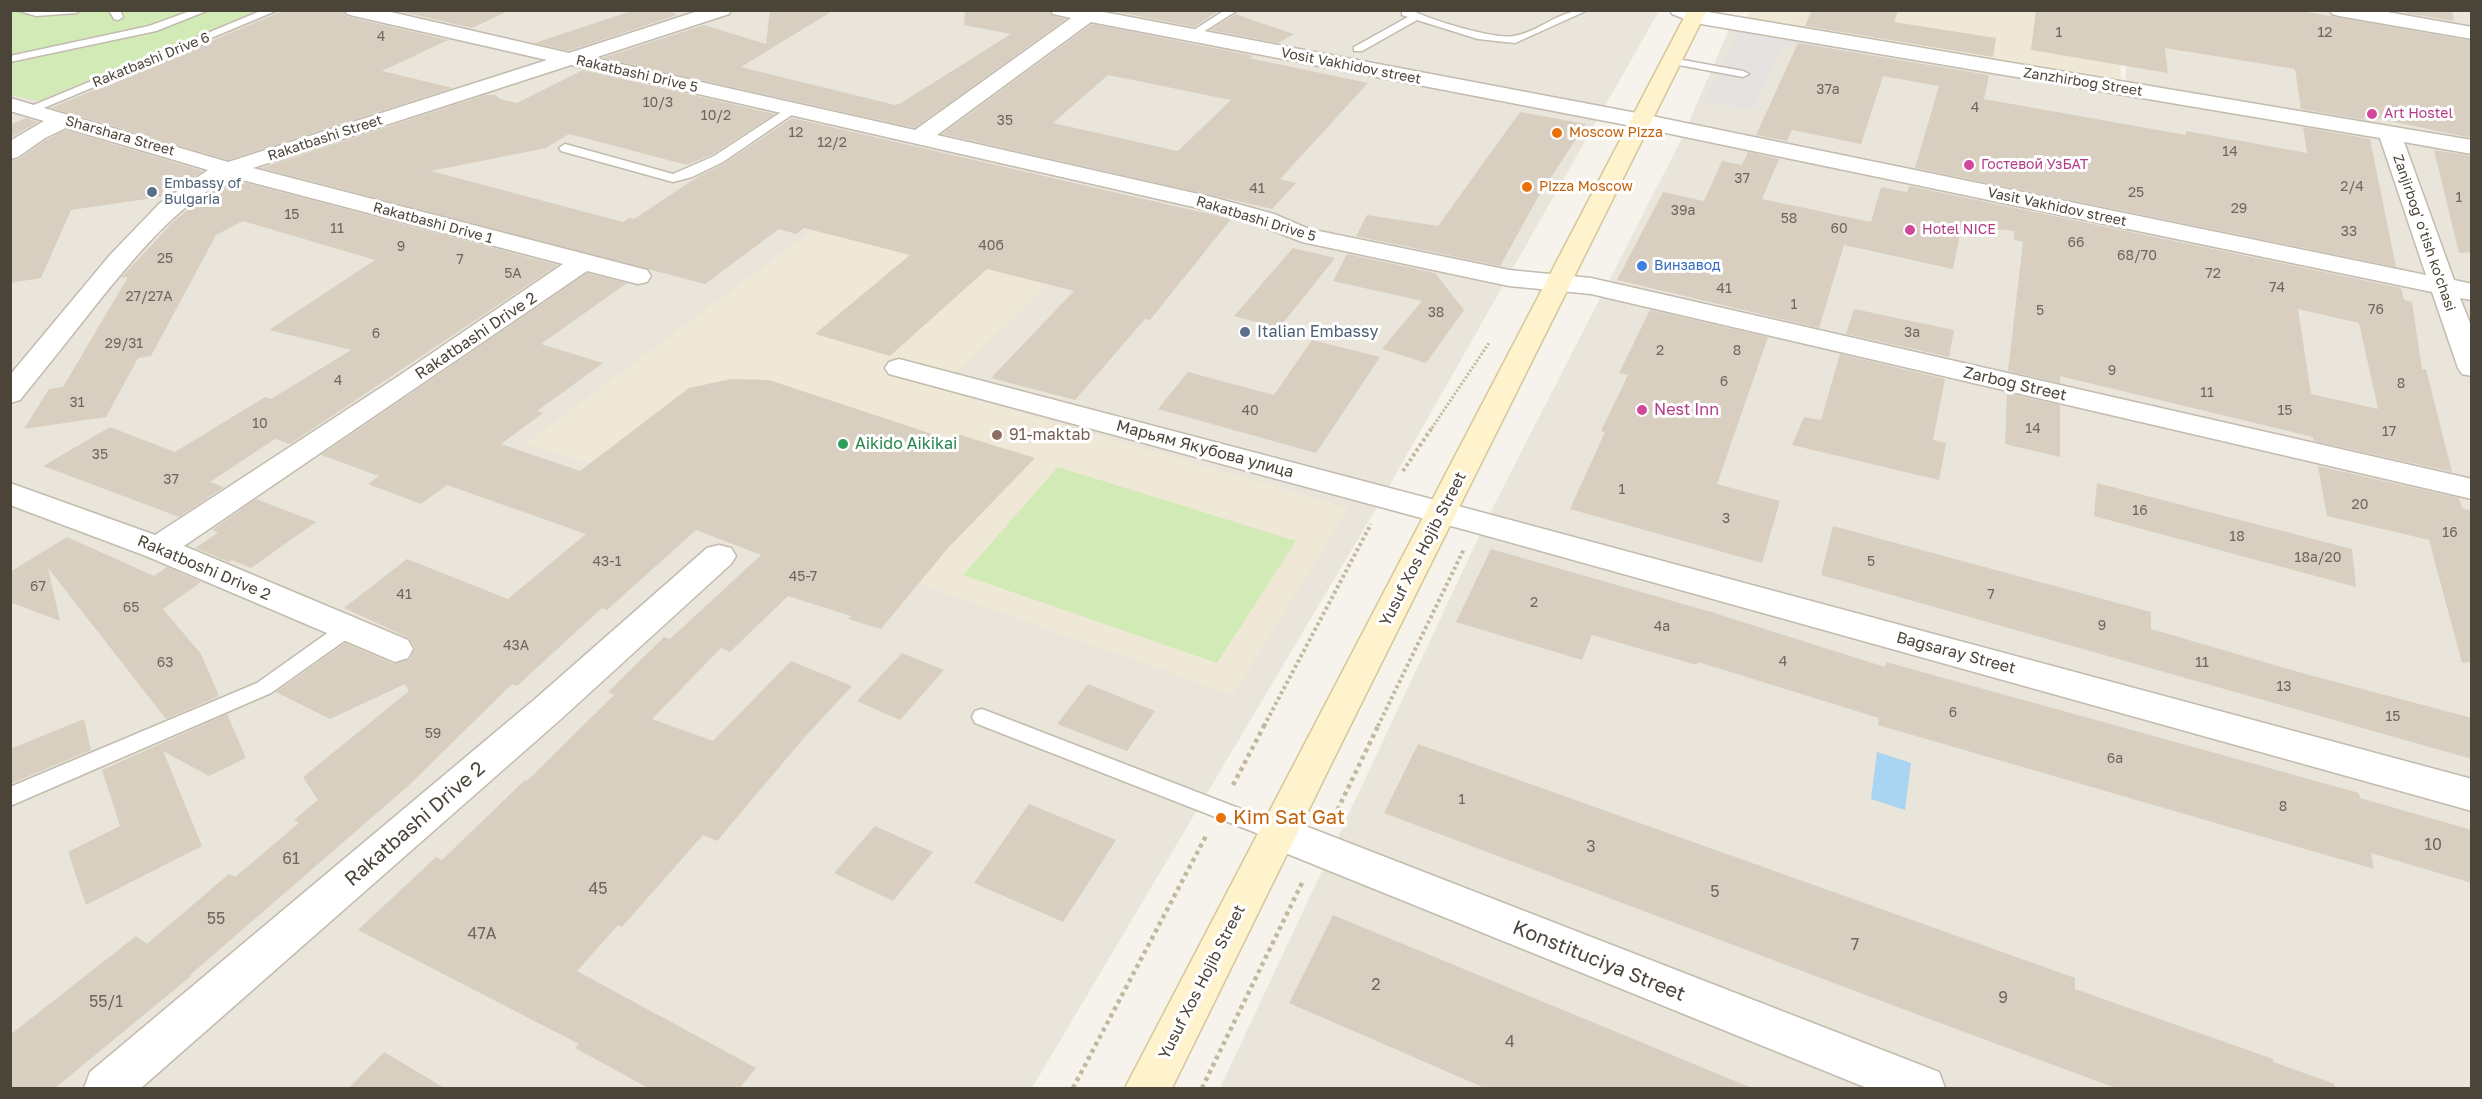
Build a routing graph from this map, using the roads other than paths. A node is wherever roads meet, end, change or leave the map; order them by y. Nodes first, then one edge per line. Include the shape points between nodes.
1 (21, 10) edge
2 (76, 10) edge
3 (204, 10) edge
4 (273, 10) edge
5 (354, 10) edge
6 (722, 10) edge
7 (1060, 10) edge
8 (1233, 10) edge
9 (1583, 10) edge
10 (2343, 11) edge
11 (1412, 13) edge
12 (1691, 13) edge
13 (1086, 16) junction
14 (2472, 16) edge
15 (2471, 33) edge
16 (1191, 36) junction
17 (1358, 49) dead end
18 (10, 59) edge
19 (571, 60) junction
20 (1672, 61) junction
21 (1743, 74) dead end
22 (20, 107) edge
23 (792, 109) junction
24 (64, 120) junction
25 (1642, 121) junction
26 (2389, 133) junction
27 (920, 137) junction
28 (2472, 147) edge
29 (565, 148) dead end
30 (10, 152) edge
31 (228, 169) junction
32 (583, 262) junction
33 (638, 276) dead end
34 (1558, 284) junction
35 (2443, 287) junction
36 (2472, 292) edge
37 (22, 367) edge
38 (900, 368) dead end
39 (2472, 368) edge
40 (10, 394) edge
41 (2472, 489) edge
42 (10, 493) edge
43 (1441, 513) junction
44 (158, 548) junction
45 (719, 556) dead end
46 (347, 628) junction
47 (395, 649) dead end
48 (982, 717) dead end
49 (2472, 795) edge
50 (10, 797) edge
51 (1277, 832) junction
52 (107, 1089) edge
53 (1148, 1089) edge
54 (1922, 1089) edge

1 - 2 lane
3 - 18 lane via 152,29
4 - 22 lane, Rakatbashi Drive 6
5 - 19 street, Rakatbashi Drive 5
6 - 19 street, Rakatbashi Street
7 - 13 street, Vosit Vakhidov street
8 - 16 lane
9 - 11 lane via 1515,40 1478,36
10 - 15 street
11 - 17 lane
12 - 20 main road, Yusuf Xos Hojib Street
12 - 26 street, Zanzhirbog Street
13 - 16 street, Vosit Vakhidov street
13 - 27 street
14 - 15 street
16 - 25 street, Vosit Vakhidov street
19 - 23 street, Rakatbashi Drive 5
19 - 31 street, Rakatbashi Street
20 - 21 lane
20 - 25 main road, Yusuf Xos Hojib Street
22 - 24 street, Sharshara Street
23 - 27 street, Rakatbashi Drive 5
23 - 29 lane via 686,176 674,178
24 - 30 street
24 - 31 street, Sharshara Street
25 - 34 main road, Yusuf Xos Hojib Street
25 - 35 street, Vasit Vakhidov street
26 - 28 street, Zanzhirbog Street
26 - 35 street, Zanjirbog' o'tish ko'chasi
27 - 34 street, Rakatbashi Drive 5 via 1203,202 1264,219 1302,235 1509,278
31 - 32 street, Rakatbashi Drive 1
31 - 37 street, Rakatbashi Street via 205,179 171,207
32 - 33 street, Rakatbashi Drive 1
32 - 44 street, Rakatbashi Drive 2
34 - 41 street, Zarbog Street via 1591,286
34 - 43 main road, Yusuf Xos Hojib Street
35 - 36 street, Vasit Vakhidov street
35 - 39 street, Zanjirbog' o'tish ko'chasi
37 - 40 street, Rakatbashi Street
38 - 43 street, Марьям Якубова улица
42 - 44 street, Rakatboshi Drive 2
43 - 49 street, Bagsarаy Street
43 - 51 main road, Yusuf Xos Hojib Street
44 - 46 street, Rakatboshi Drive 2
45 - 52 street, Rakatbashi Drive 2 via 548,709
46 - 47 street, Rakatboshi Drive 2
46 - 50 lane via 264,688
48 - 51 lane
51 - 53 main road, Yusuf Xos Hojib Street
51 - 54 street, Konstituciya Street

